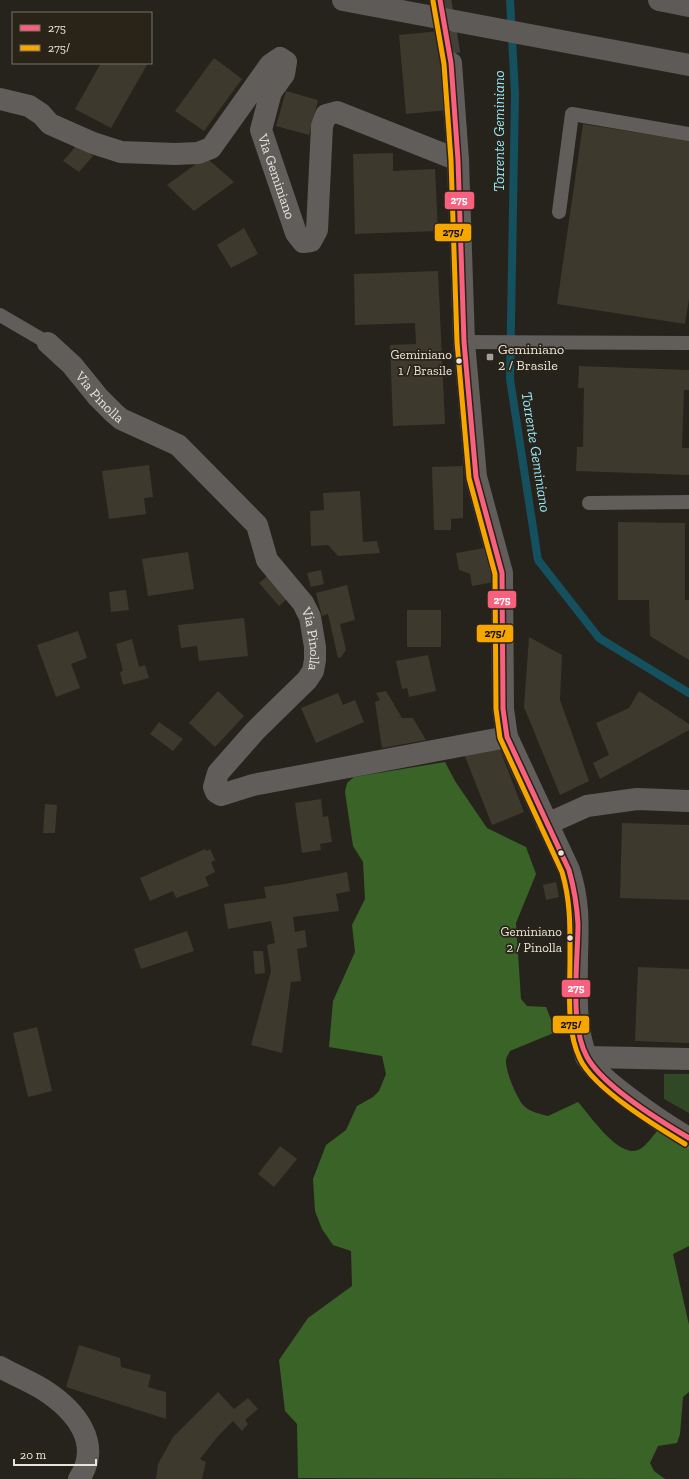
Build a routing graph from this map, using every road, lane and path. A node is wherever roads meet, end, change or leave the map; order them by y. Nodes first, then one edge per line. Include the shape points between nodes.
1 (343, 0) edge
2 (659, 0) edge
3 (689, 6) edge
4 (451, 63) tunnel mouth
5 (689, 65) edge
6 (0, 99) edge
7 (689, 134) edge
8 (458, 160) junction
9 (559, 212) dead end
10 (0, 314) edge
11 (464, 342) junction
12 (48, 343) joint
13 (689, 343) edge
14 (689, 502) edge
15 (589, 503) dead end
16 (507, 737) junction
17 (689, 801) edge
18 (547, 824) junction
19 (586, 1057) junction
20 (689, 1059) edge
21 (689, 1138) edge
22 (0, 1367) edge
23 (79, 1479) edge

1 - 5 highway, bridge
2 - 3 highway
4 - 8 street
6 - 8 street, Via Geminiano via 29,106 50,124 121,152 198,153 211,148 270,65 280,58 286,62 284,74 271,92 261,130 296,233 303,242 311,241 317,230 322,126 326,115 337,112
7 - 9 lane via 572,114
8 - 11 street
10 - 12 lane, Via Pinolla
11 - 13 lane
11 - 16 street via 476,477 502,573 503,710
12 - 16 street, Via Pinolla via 72,365 98,397 121,419 178,445 219,485 257,525 267,560 299,598 310,617 315,647 313,671 218,773 214,787 216,792 221,795 252,784
14 - 15 lane
16 - 18 street
17 - 18 street via 637,799 587,806
18 - 19 street via 576,891 576,1000 580,1038
19 - 20 street
19 - 21 street via 594,1069 673,1130
22 - 23 street via 44,1390 74,1415 84,1429 88,1459

